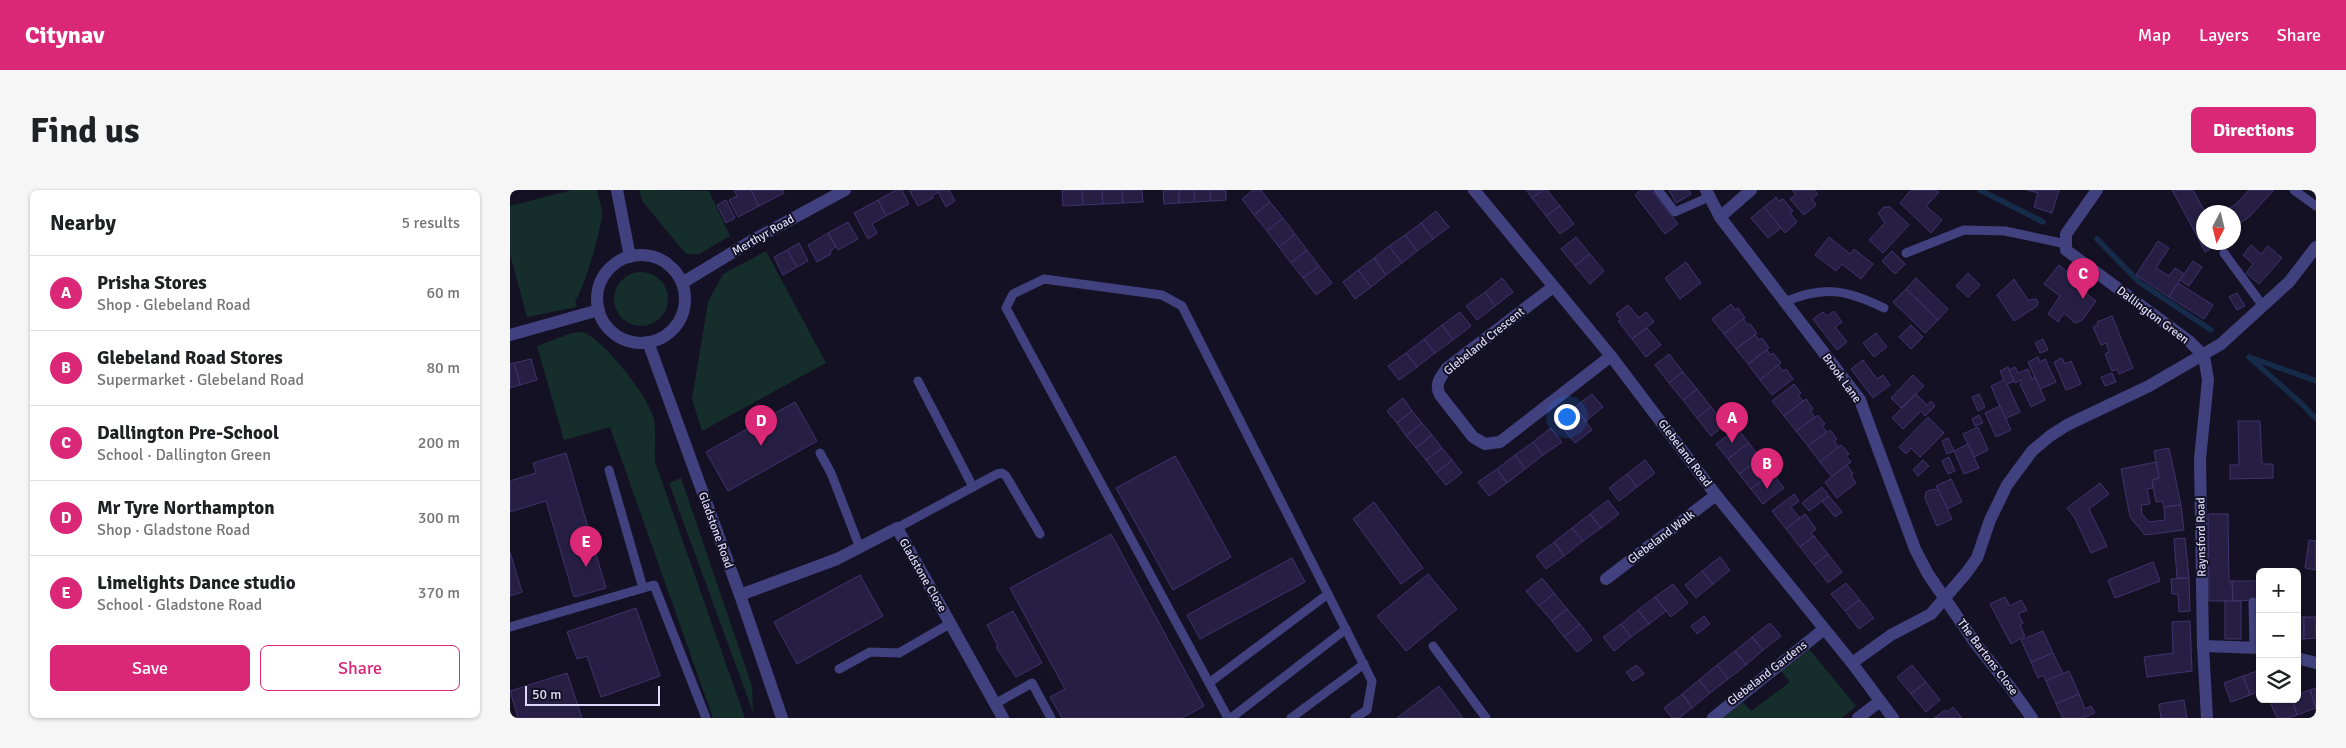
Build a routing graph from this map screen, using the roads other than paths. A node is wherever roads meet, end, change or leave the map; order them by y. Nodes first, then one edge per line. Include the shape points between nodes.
1 (616, 190) edge
2 (845, 190) edge
3 (1474, 190) edge
4 (1658, 190) edge
5 (1751, 190) edge
6 (2097, 190) edge
7 (2294, 190) edge
8 (1707, 193) edge
9 (2316, 206) edge
10 (1720, 217) junction
11 (2066, 239) junction
12 (2316, 247) edge
13 (1906, 253) dead end
14 (2224, 253) dead end
15 (630, 257) junction
16 (682, 283) junction
17 (1553, 287) junction
18 (1785, 302) junction
19 (2263, 306) junction
20 (1884, 308) dead end
21 (599, 310) junction
22 (510, 335) edge
23 (648, 342) junction
24 (1611, 356) junction
25 (2204, 356) junction
26 (918, 381) dead end
27 (820, 453) dead end
28 (609, 470) dead end
29 (973, 487) junction
30 (1716, 495) junction
31 (897, 528) junction
32 (1040, 534) dead end
33 (860, 548) junction
34 (1606, 579) dead end
35 (643, 588) junction
36 (1328, 594) junction
37 (740, 595) junction
38 (1944, 596) junction
39 (2253, 602) dead end
40 (951, 623) junction
41 (510, 627) edge
42 (1346, 629) junction
43 (1823, 630) junction
44 (2256, 636) edge
45 (1433, 646) dead end
46 (2203, 646) junction
47 (2256, 647) edge
48 (2301, 659) edge
49 (1852, 663) junction
50 (2316, 663) edge
51 (1364, 664) junction
52 (839, 669) dead end
53 (1209, 683) junction
54 (1880, 702) junction
55 (995, 704) junction
56 (706, 718) edge
57 (782, 718) edge
58 (1003, 718) edge
59 (1050, 718) edge
60 (1230, 718) edge
61 (1291, 718) edge
62 (1355, 718) edge
63 (1486, 718) edge
64 (1713, 718) edge
65 (1858, 718) edge
66 (1893, 718) edge
67 (2032, 718) edge
68 (2207, 718) edge

1 - 15 street
2 - 16 street, Merthyr Road
3 - 17 street, Glebeland Road
4 - 8 lane via 1675,212
5 - 10 street
6 - 11 street
7 - 9 lane
8 - 10 street, Brook Lane
10 - 18 street, Brook Lane
11 - 13 lane via 2005,231 1964,230
11 - 25 street, Dallington Green via 2066,250 2190,341
12 - 19 street via 2289,282
14 - 19 lane
15 - 16 street via 643,255 661,260 676,272
15 - 21 street via 618,262 604,277 598,296
16 - 23 street via 684,309 679,321 671,331
17 - 24 street, Glebeland Road
17 - 24 street, Glebeland Crescent via 1448,368 1438,380 1440,395 1473,437 1485,444 1500,442
18 - 20 lane via 1811,292 1831,291 1855,295
18 - 38 street, Brook Lane via 1860,400 1915,549
19 - 25 street via 2237,332
21 - 22 street
21 - 23 street via 604,322 622,339
23 - 37 street, Gladstone Road
24 - 30 street, Glebeland Road
25 - 38 street via 2150,386 2067,425 2032,451 1997,503 1968,572
25 - 46 street, Raynsford Road via 2208,380 2200,459
26 - 29 lane
27 - 33 lane
28 - 35 lane
29 - 31 lane
29 - 32 lane via 997,474 1006,476
30 - 34 street, Glebeland Walk
30 - 43 street, Glebeland Road
31 - 33 street, Gladstone Close
31 - 40 street, Gladstone Close
33 - 37 street, Gladstone Close
35 - 41 lane
35 - 56 lane via 654,585
36 - 42 lane
36 - 53 lane
36 - 53 lane via 1182,306 1162,295 1044,279 1013,294 1006,308
37 - 57 street, Gladstone Road
38 - 49 street via 1931,614 1891,635
38 - 67 street, The Bartons Close
39 - 44 lane
40 - 52 lane via 899,653 870,652
40 - 55 street, Gladstone Close
42 - 51 lane
42 - 60 lane
43 - 49 street, Glebeland Road
43 - 64 street, Glebeland Gardens
45 - 63 lane
46 - 47 street
46 - 68 street, Raynsford Road
48 - 50 street
49 - 54 street, Glebeland Road
51 - 61 lane
51 - 62 lane via 1372,681 1367,710
53 - 60 lane
54 - 65 street
54 - 66 street, Glebeland Road
55 - 58 street, Gladstone Close
55 - 59 lane via 1032,683

